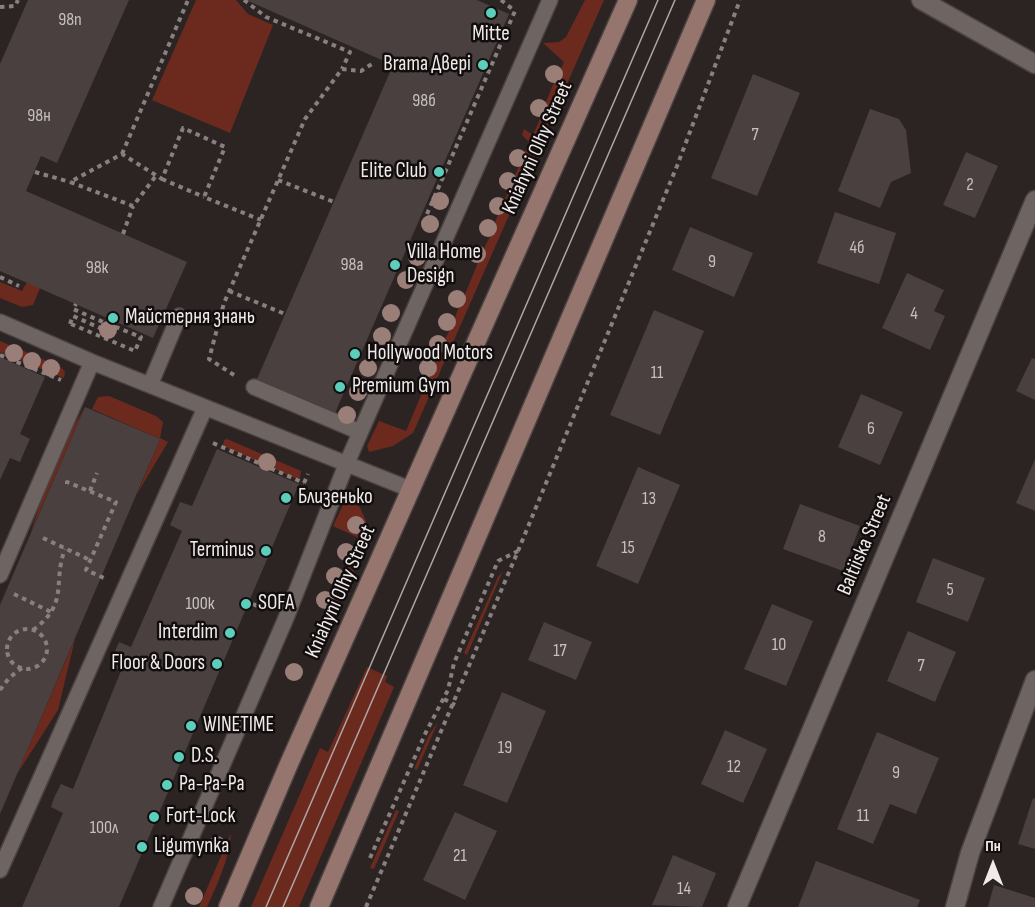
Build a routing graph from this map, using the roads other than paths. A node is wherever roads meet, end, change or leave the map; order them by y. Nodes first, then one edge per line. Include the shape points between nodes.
1 (550, 0) edge
2 (628, 0) edge
3 (706, 0) edge
4 (921, 0) edge
5 (1035, 64) edge
6 (1035, 200) edge
7 (179, 316) dead end
8 (0, 322) edge
9 (92, 362) junction
10 (150, 385) junction
11 (254, 387) road end
12 (206, 408) junction
13 (360, 432) junction
14 (346, 465) junction
15 (412, 490) junction
16 (0, 575) edge
17 (1035, 680) edge
18 (0, 870) edge
19 (161, 907) edge
20 (228, 907) edge
21 (319, 907) edge
22 (737, 907) edge
23 (955, 907) edge

1 - 13 lane
2 - 15 main road, Kniahyni Olhy Street
3 - 21 main road
4 - 5 street
6 - 22 street, Baltiiska Street
7 - 10 lane
8 - 9 lane
9 - 10 lane
9 - 16 lane via 14,558
10 - 12 lane
11 - 13 lane
12 - 14 lane
12 - 18 lane
13 - 14 lane
14 - 15 lane
14 - 19 lane via 286,618
15 - 20 main road, Kniahyni Olhy Street
17 - 23 street via 970,854

